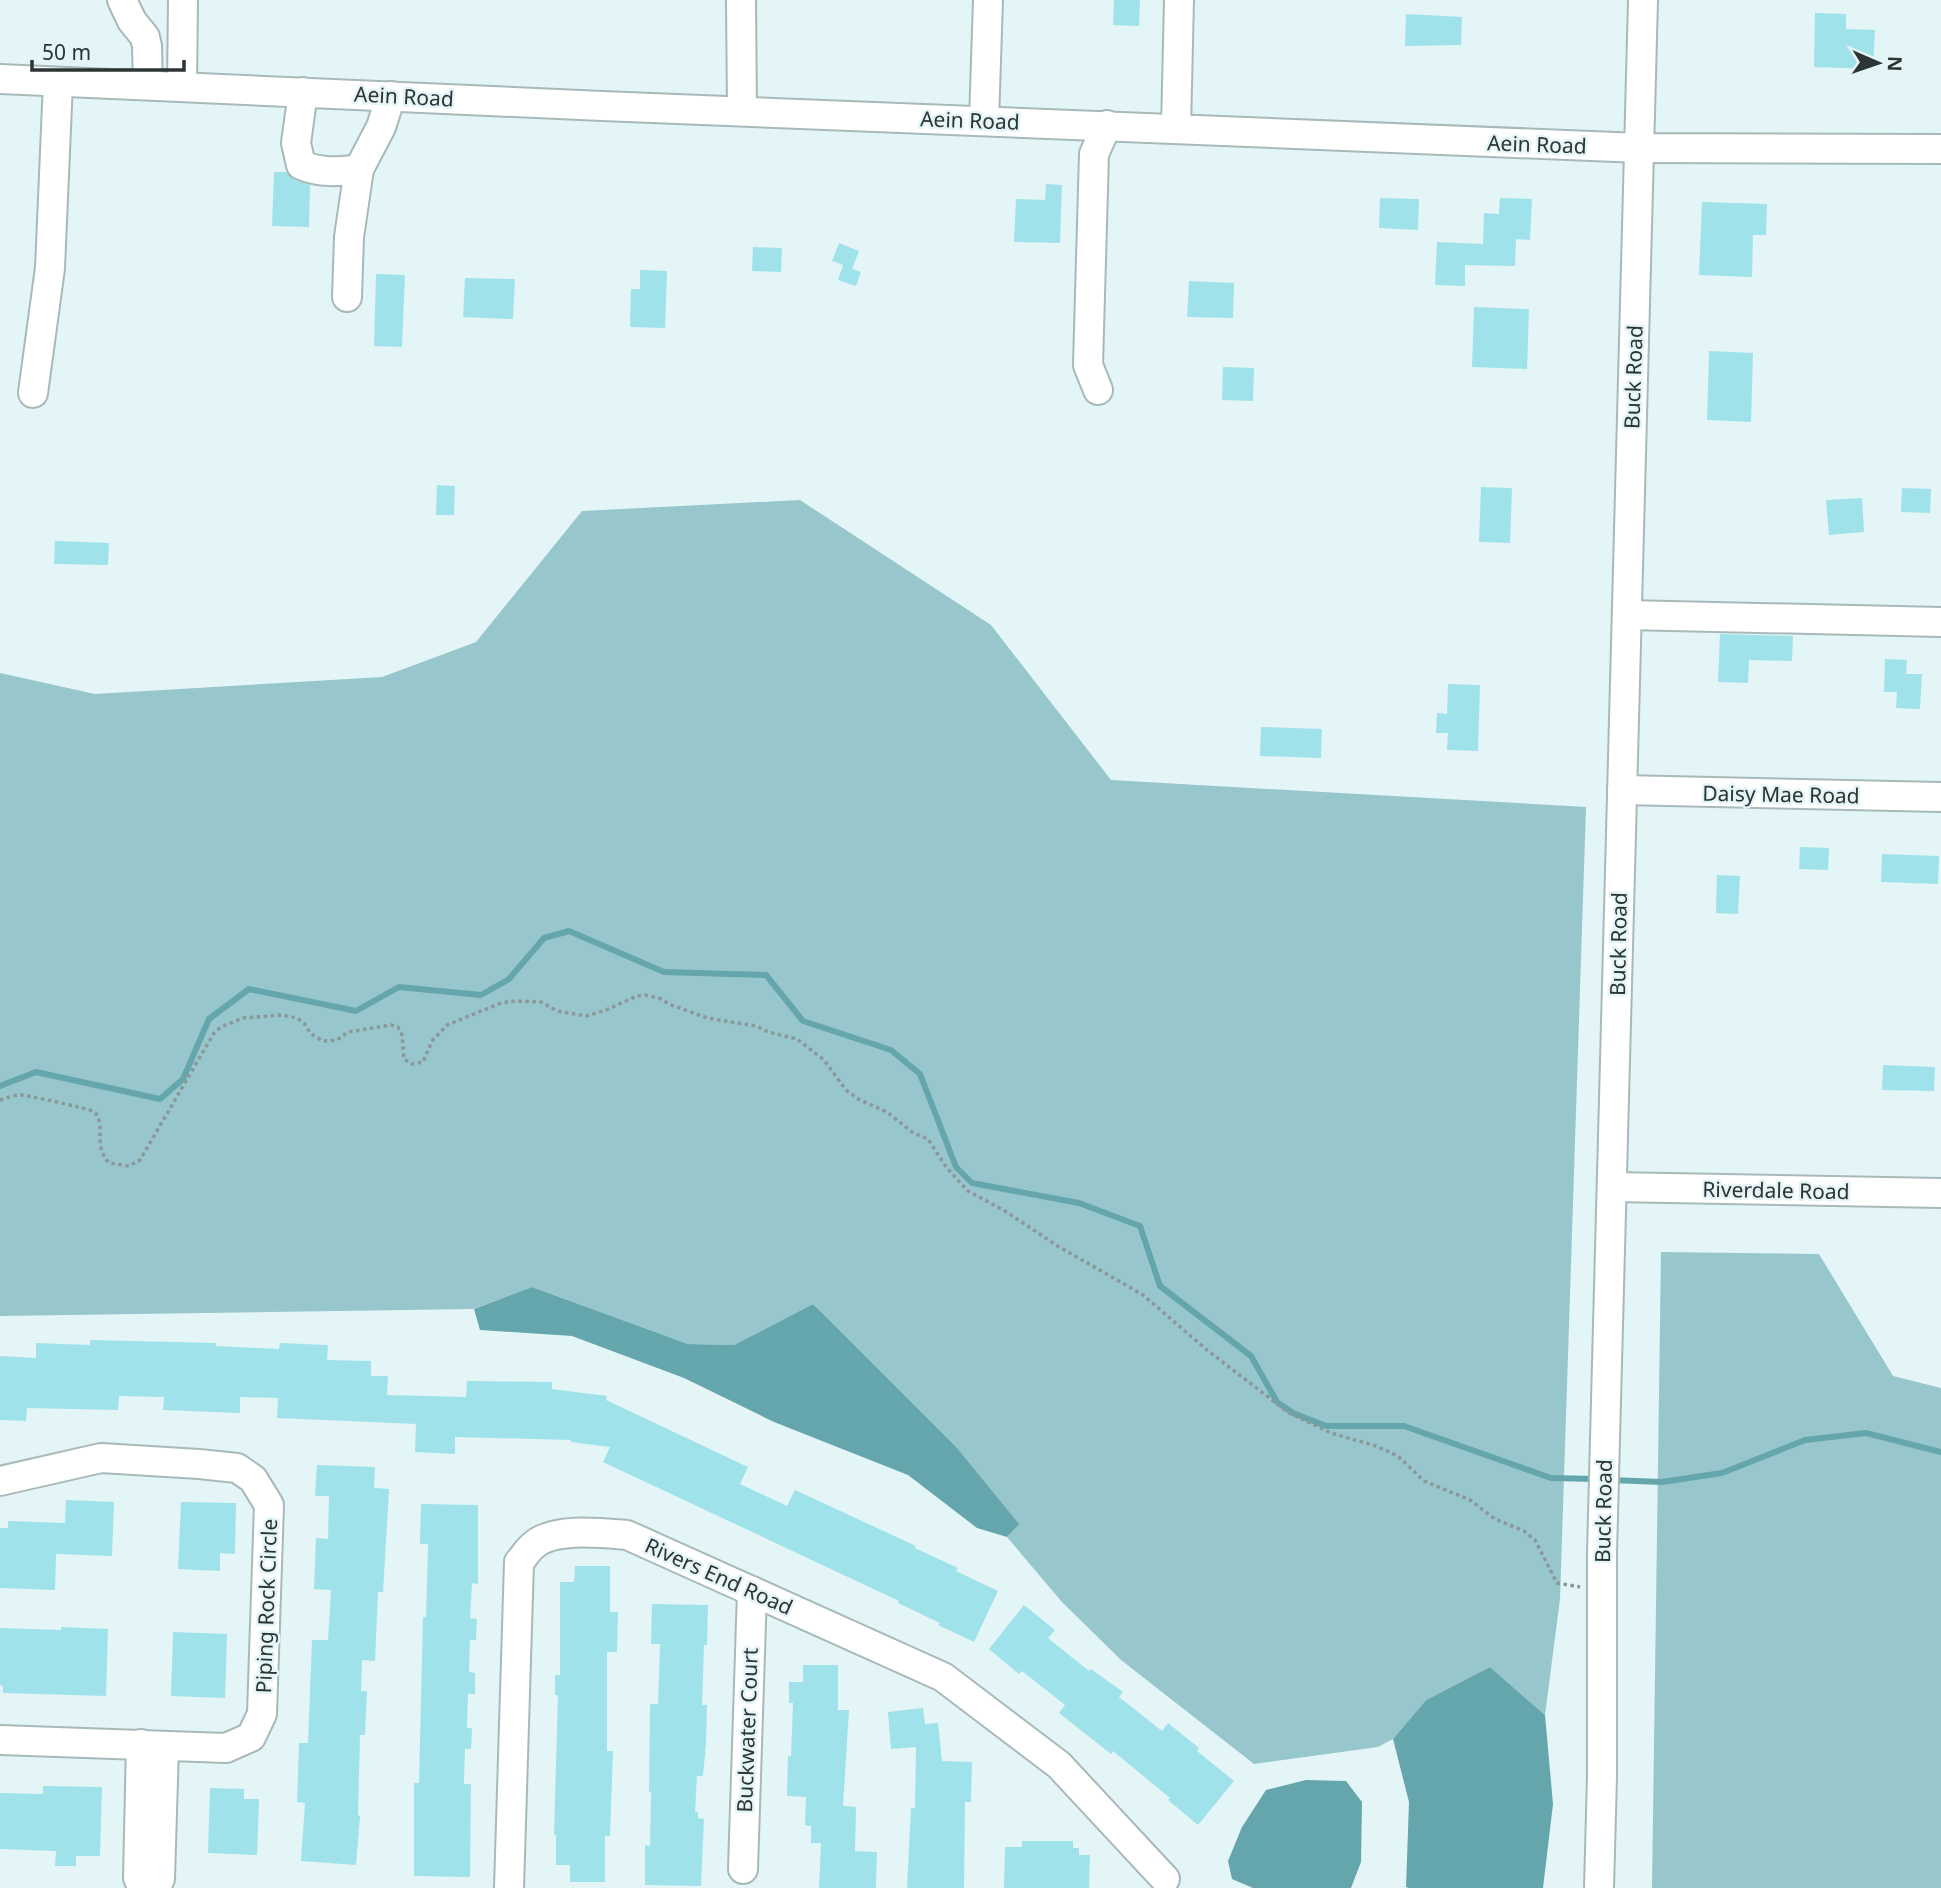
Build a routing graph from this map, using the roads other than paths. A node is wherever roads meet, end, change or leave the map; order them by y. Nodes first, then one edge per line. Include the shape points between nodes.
1 (122, 0) edge
2 (183, 0) edge
3 (741, 0) edge
4 (988, 0) edge
5 (1179, 0) edge
6 (1643, 0) edge
7 (0, 79) edge
8 (58, 82) junction
9 (148, 85) junction
10 (182, 87) junction
11 (303, 92) junction
12 (391, 96) junction
13 (742, 110) junction
14 (984, 121) junction
15 (1107, 125) junction
16 (1176, 128) junction
17 (1640, 148) junction
18 (1941, 149) edge
19 (359, 169) junction
20 (347, 297) dead end
21 (1098, 390) dead end
22 (33, 393) dead end
23 (1627, 615) junction
24 (1941, 622) edge
25 (1622, 790) junction
26 (1941, 797) edge
27 (1612, 1187) junction
28 (1941, 1193) edge
29 (0, 1481) edge
30 (752, 1591) junction
31 (0, 1740) edge
32 (153, 1745) junction
33 (150, 1816) junction
34 (743, 1869) dead end
35 (1164, 1879) dead end
36 (143, 1888) edge
37 (155, 1888) edge
38 (509, 1888) edge
39 (1599, 1888) edge

1 - 9 street via 145,37
2 - 10 street
3 - 13 street
4 - 14 street
5 - 16 street
6 - 17 street, Buck Road
7 - 8 street, Aein Road
8 - 9 street, Aein Road
8 - 22 street via 50,268
9 - 10 street, Aein Road
10 - 11 street, Aein Road
11 - 12 street, Aein Road
11 - 19 street via 296,143 301,165 342,172
12 - 13 street, Aein Road
12 - 19 street
13 - 14 street, Aein Road
14 - 15 street, Aein Road
15 - 16 street, Aein Road
15 - 21 street via 1094,155 1088,365
16 - 17 street, Aein Road
17 - 18 street, Aein Road
17 - 23 street, Buck Road
19 - 20 street via 349,237
23 - 24 street
23 - 25 street, Buck Road
25 - 26 street, Daisy Mae Road
25 - 27 street, Buck Road
27 - 28 street, Riverdale Road
27 - 39 street, Buck Road
29 - 32 street, Piping Rock Circle via 101,1458 199,1464 237,1468 253,1479 269,1505 262,1714 251,1737 226,1748
30 - 34 street, Buckwater Court
30 - 35 street, Rivers End Road via 943,1677 1059,1765
30 - 38 street, Rivers End Road via 627,1535 564,1533 535,1542 519,1562
31 - 32 street, Piping Rock Circle
32 - 33 street
33 - 36 street via 138,1878
33 - 37 street via 160,1879

